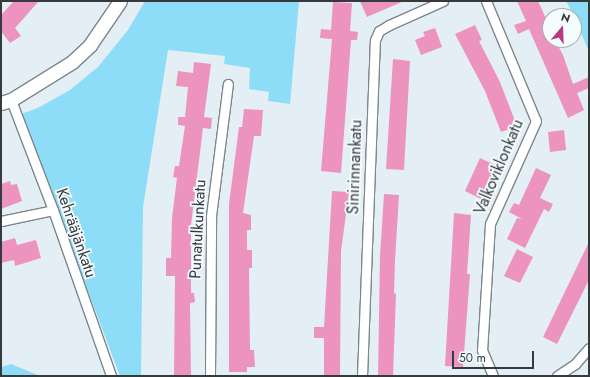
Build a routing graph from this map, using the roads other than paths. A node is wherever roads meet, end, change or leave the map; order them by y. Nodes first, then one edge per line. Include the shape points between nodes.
1 (120, 1) edge
2 (444, 1) edge
3 (486, 1) edge
4 (228, 84) dead end
5 (6, 102) edge
6 (53, 210) junction
7 (1, 221) edge
8 (589, 348) edge
9 (111, 376) edge
10 (210, 376) edge
11 (362, 376) edge
12 (493, 376) edge
13 (557, 376) edge

1 - 5 street via 90,45 72,62
2 - 11 street, Sinirinnankatu via 389,25 379,31 375,40
3 - 12 street, Valkoviklonkatu via 536,121 490,224 482,350
4 - 10 street, Punatulkunkatu via 211,216
5 - 6 street, Kehrääjänkatu
6 - 7 street
6 - 9 street, Kehrääjänkatu
8 - 13 street via 575,364

